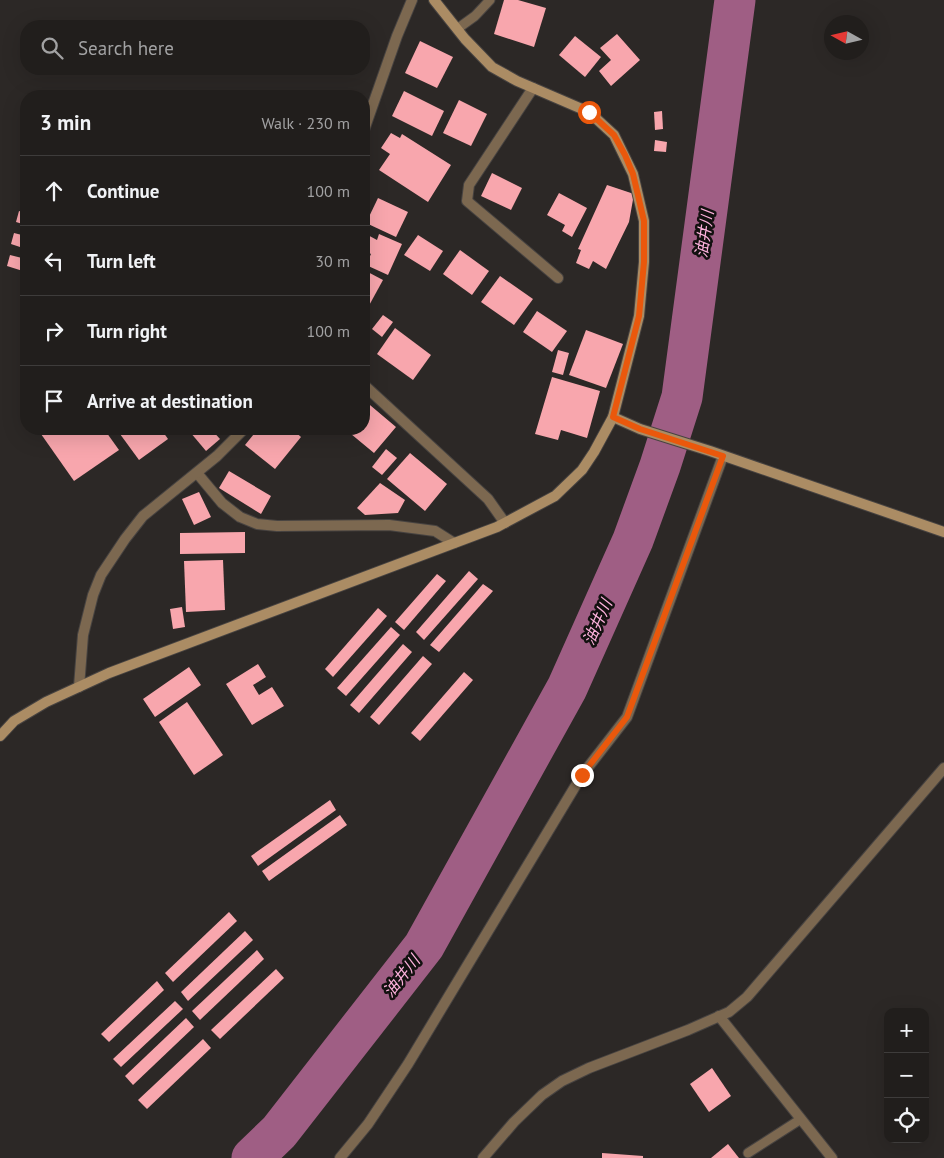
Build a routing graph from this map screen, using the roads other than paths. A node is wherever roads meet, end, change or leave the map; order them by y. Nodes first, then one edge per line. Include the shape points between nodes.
1 (412, 0) edge
2 (434, 0) edge
3 (490, 0) edge
4 (456, 29) junction
5 (533, 88) junction
6 (370, 113) edge
7 (558, 278) dead end
8 (370, 391) edge
9 (613, 417) junction
10 (238, 435) edge
11 (723, 456) junction
12 (197, 473) junction
13 (505, 522) junction
14 (944, 532) edge
15 (454, 543) junction
16 (79, 687) junction
17 (0, 736) edge
18 (944, 768) edge
19 (719, 1016) junction
20 (801, 1119) junction
21 (748, 1153) dead end
22 (340, 1158) edge
23 (482, 1158) edge
24 (832, 1158) edge

1 - 6 street
2 - 4 street
3 - 4 lane
4 - 5 street via 492,67
5 - 7 street via 469,185 467,201
5 - 9 street via 589,112 601,122 614,135 633,174 644,221 644,262 639,316
8 - 13 street via 488,499
9 - 11 street
9 - 13 street via 582,470 556,496
10 - 12 street
11 - 14 street
11 - 22 street via 627,717 582,775 408,1064 368,1124
12 - 15 street via 222,503 240,517 257,524 389,525 435,531
12 - 16 street via 143,516 101,575 83,635
13 - 15 street
15 - 16 street
16 - 17 street via 14,721
18 - 19 street via 747,997 730,1012
19 - 20 street
19 - 23 street via 562,1081 542,1095
20 - 21 lane
20 - 24 street

